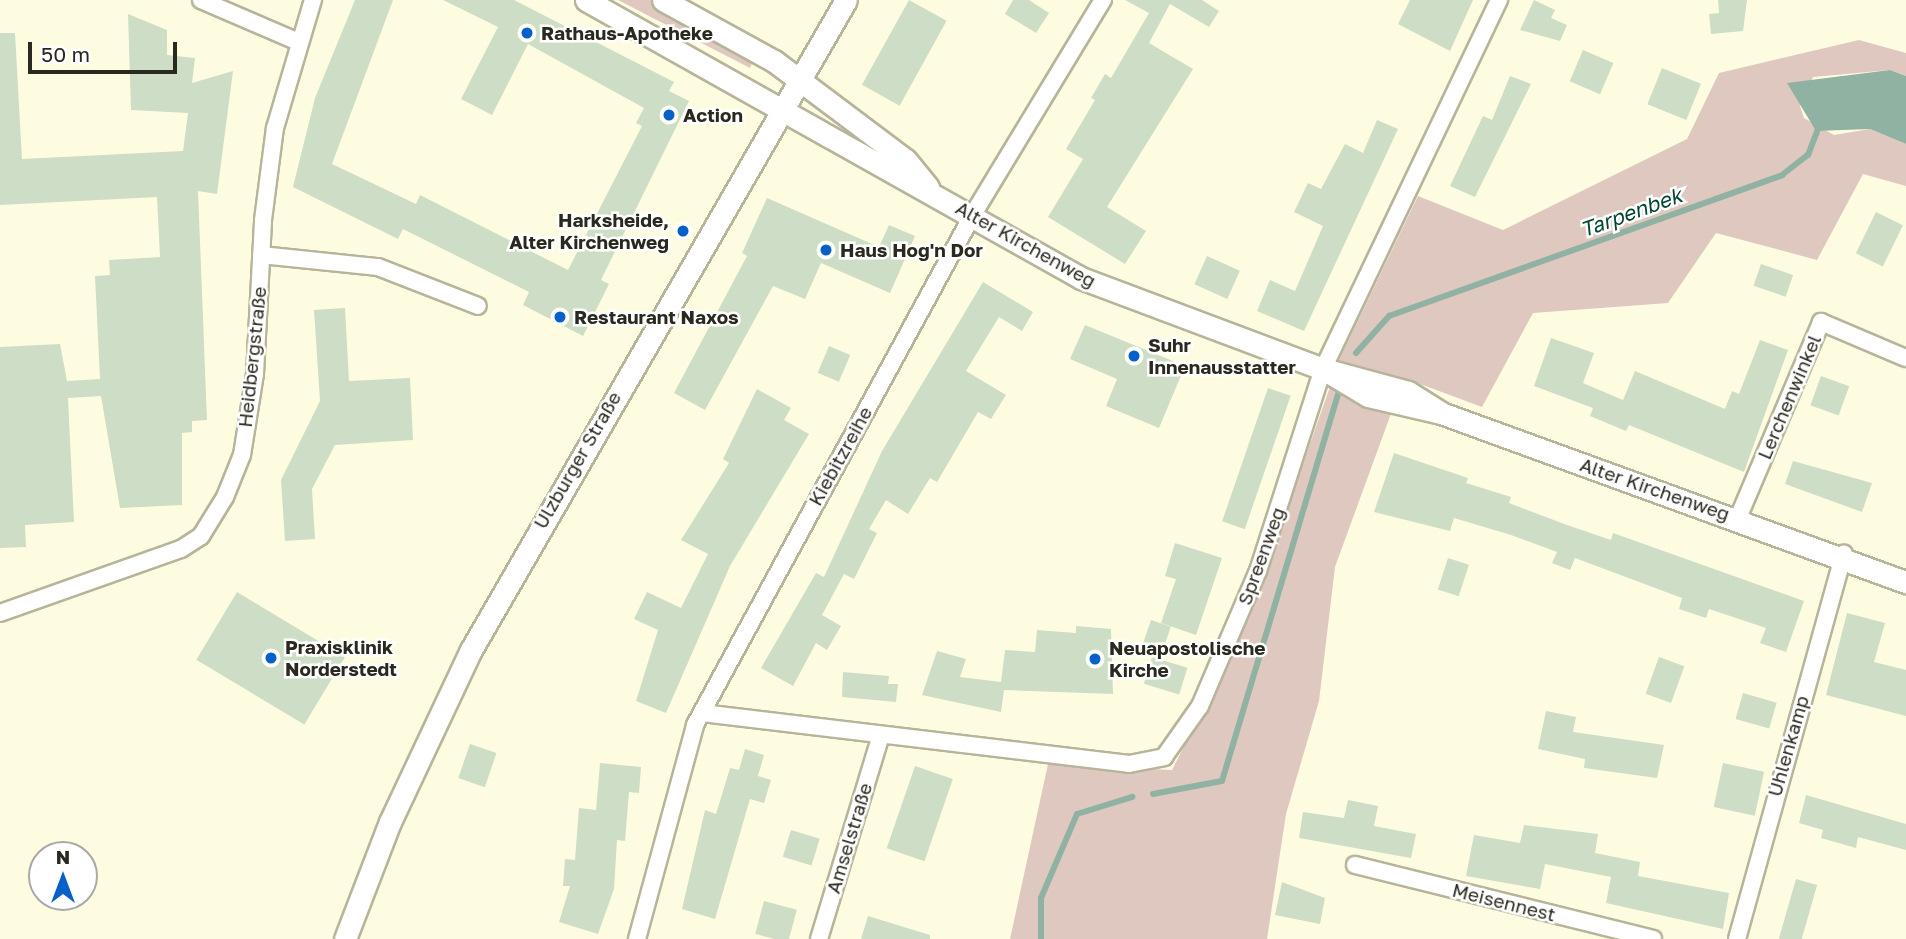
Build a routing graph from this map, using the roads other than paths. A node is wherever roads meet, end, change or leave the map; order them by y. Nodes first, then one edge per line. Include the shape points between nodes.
1 (201, 0) edge
2 (313, 0) edge
3 (586, 0) edge
4 (663, 0) edge
5 (846, 0) edge
6 (1103, 0) edge
7 (1499, 0) edge
8 (296, 41) junction
9 (801, 81) junction
10 (785, 110) junction
11 (928, 187) junction
12 (972, 216) junction
13 (261, 255) junction
14 (478, 306) dead end
15 (1906, 358) edge
16 (1323, 369) junction
17 (1738, 518) junction
18 (1844, 554) junction
19 (1869, 563) junction
20 (1906, 564) edge
21 (1906, 582) edge
22 (0, 613) edge
23 (702, 713) junction
24 (880, 738) junction
25 (1355, 865) dead end
26 (345, 939) edge
27 (637, 939) edge
28 (819, 939) edge
29 (1653, 939) edge
30 (1737, 939) edge

1 - 8 street
2 - 8 street, Heidbergstraße
3 - 10 main road, Alter Kirchenweg
4 - 9 main road, Alter Kirchenweg via 748,44
5 - 9 main road, Ulzburger Straße
6 - 12 street, Kiebitzreihe
7 - 16 street, Spreenweg
8 - 13 street, Heidbergstraße via 275,128
9 - 10 main road, Ulzburger Straße
9 - 11 main road, Alter Kirchenweg via 906,160
10 - 11 main road, Alter Kirchenweg via 895,176
10 - 26 main road, Ulzburger Straße via 471,650 395,811
11 - 12 main road, Alter Kirchenweg
12 - 16 main road, Alter Kirchenweg via 1113,293
12 - 23 street, Kiebitzreihe
13 - 14 street via 378,267
13 - 22 street, Heidbergstraße via 255,374 242,455 201,536 125,573
15 - 17 street, Lerchenwinkel via 1821,322
16 - 17 main road, Alter Kirchenweg via 1408,392 1441,414
16 - 24 street, Spreenweg via 1258,571 1200,706 1164,757 1129,764
17 - 18 main road, Alter Kirchenweg
18 - 19 main road, Alter Kirchenweg
18 - 30 street, Uhlenkamp
19 - 20 main road, Alter Kirchenweg
19 - 21 main road, Alter Kirchenweg
23 - 24 street, Spreenweg
23 - 27 street, Kiebitzreihe
24 - 28 street, Amselstraße
25 - 29 street, Meisennest

